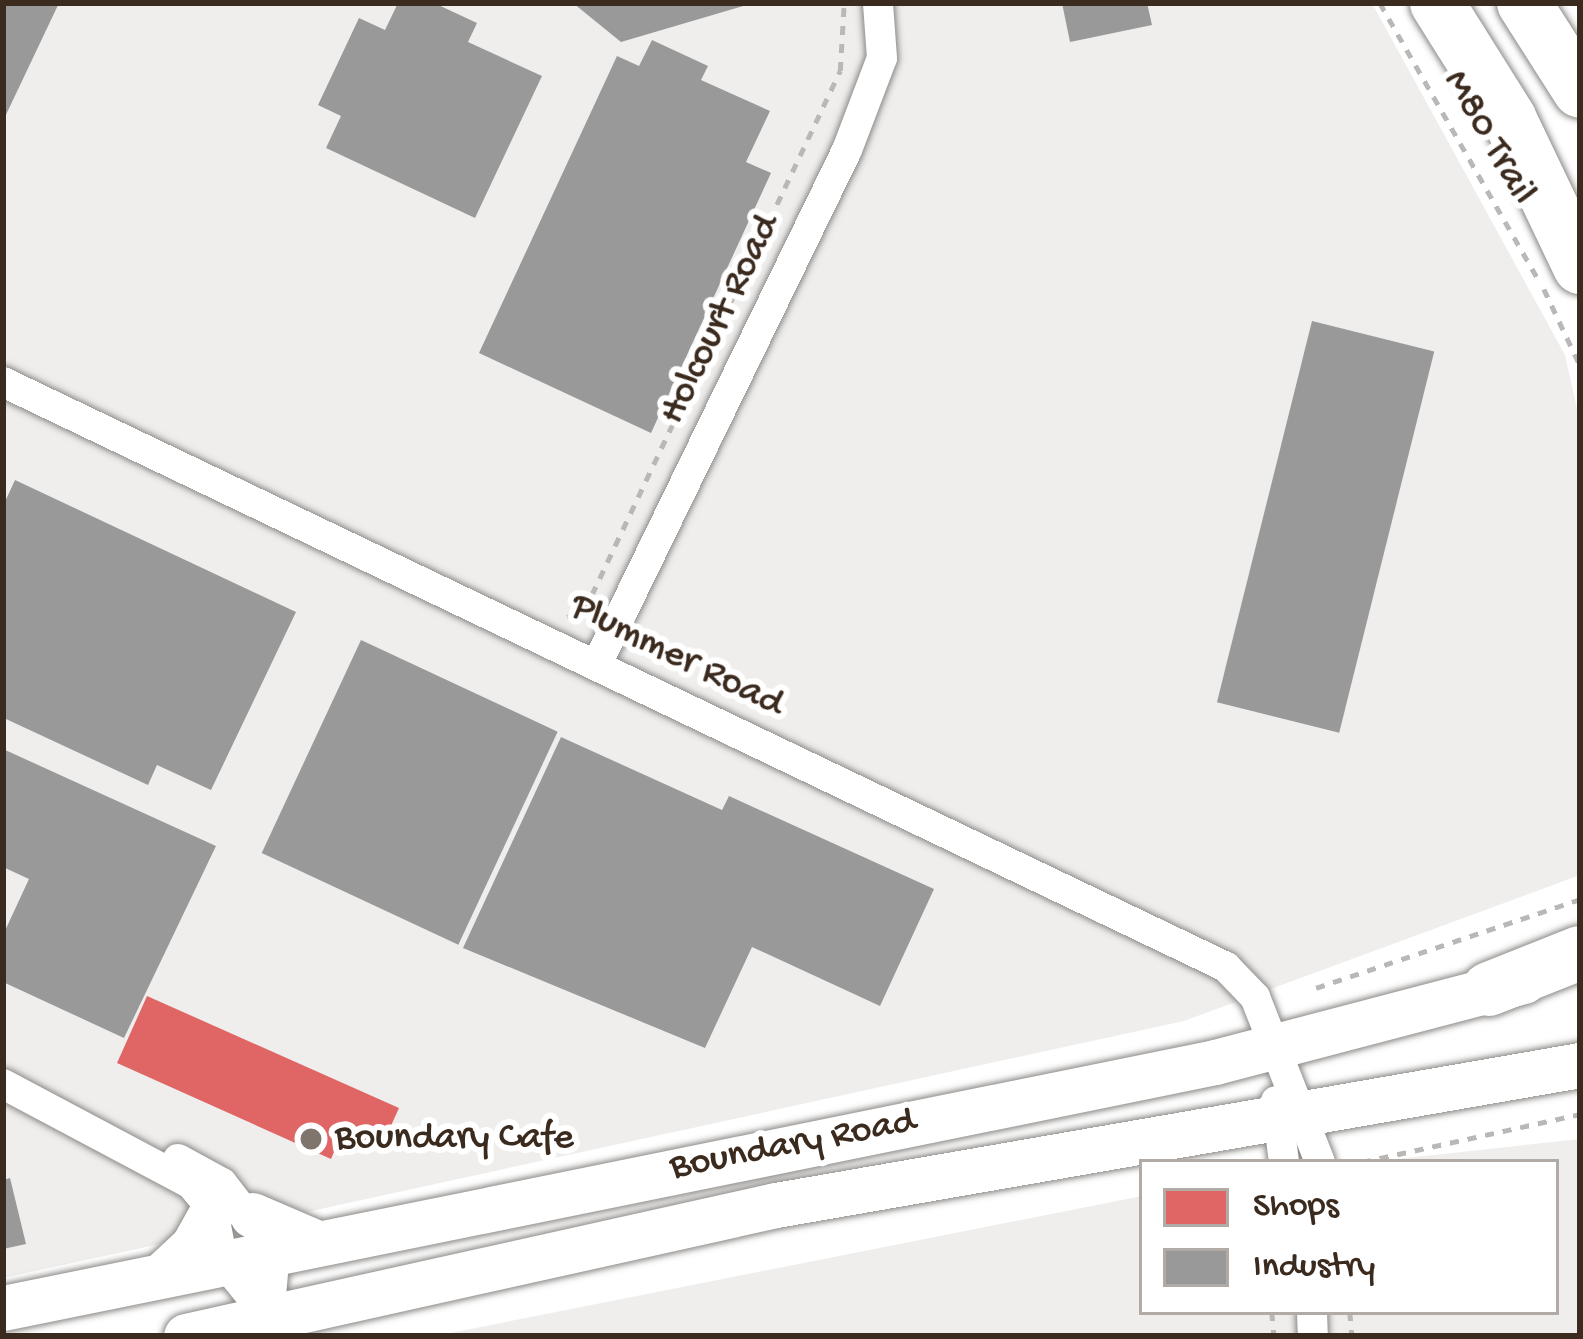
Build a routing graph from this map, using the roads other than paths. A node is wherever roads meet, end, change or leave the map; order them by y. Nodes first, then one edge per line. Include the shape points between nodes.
1 (878, 3) edge
2 (1437, 3) edge
3 (1524, 3) edge
4 (1580, 91) edge
5 (1580, 267) edge
6 (3, 382) edge
7 (598, 662) junction
8 (1580, 953) edge
9 (1580, 970) edge
10 (1489, 989) junction
11 (1273, 1047) junction
12 (1580, 1065) edge
13 (3, 1084) edge
14 (1291, 1114) junction
15 (1177, 1134) junction
16 (1234, 1159) edge
17 (1284, 1159) edge
18 (1318, 1159) edge
19 (264, 1229) junction
20 (223, 1262) junction
21 (163, 1274) junction
22 (3, 1308) edge
23 (269, 1318) junction
24 (186, 1336) edge

1 - 7 street, Holcourt Road via 882,58 847,150
2 - 5 highway via 1519,136
3 - 4 highway
6 - 7 street, Plummer Road
7 - 11 street, Plummer Road via 1226,967 1255,997
8 - 10 highway
9 - 10 main road, Boundary Road
10 - 11 main road, Boundary Road
11 - 14 street, Plummer Road
11 - 19 main road, Boundary Road
12 - 14 main road, Boundary Road
13 - 19 street via 195,1166
14 - 15 main road, Boundary Road
14 - 17 street
14 - 18 street
15 - 16 main road via 1205,1138
15 - 23 main road, Boundary Road via 776,1205
19 - 20 main road, Boundary Road
19 - 21 main road via 193,1246
19 - 23 street
20 - 21 main road, Boundary Road
20 - 23 street
21 - 22 main road, Boundary Road
23 - 24 main road, Boundary Road

